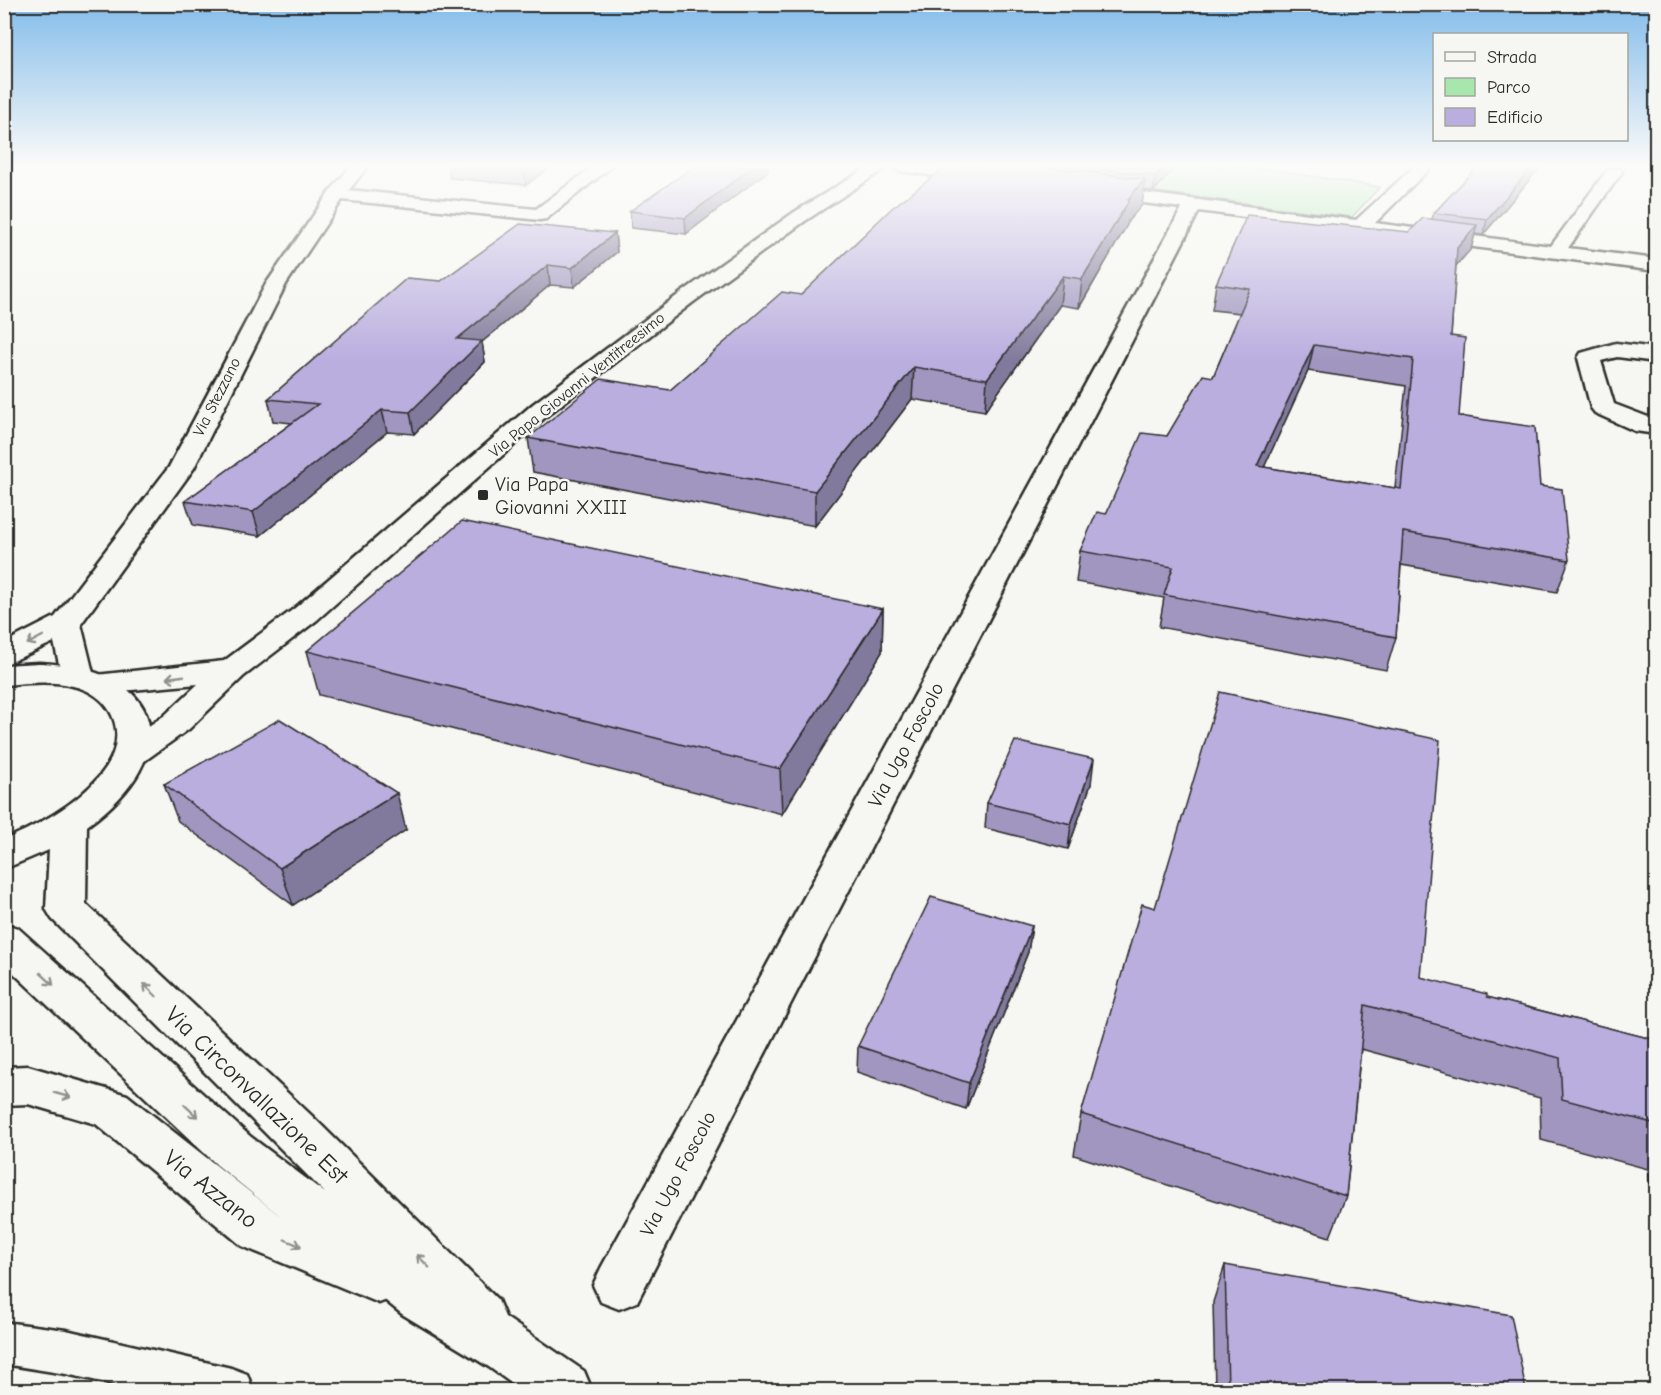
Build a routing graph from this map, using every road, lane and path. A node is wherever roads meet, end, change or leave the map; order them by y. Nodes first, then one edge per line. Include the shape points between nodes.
1 (312, 231) edge
2 (779, 231) edge
3 (1178, 231) edge
4 (1399, 231) edge
5 (1571, 231) edge
6 (1556, 252) junction
7 (1656, 266) edge
8 (1656, 355) edge
9 (1656, 427) edge
10 (66, 624) junction
11 (4, 656) edge
12 (233, 669) junction
13 (4, 675) edge
14 (88, 680) junction
15 (131, 754) junction
16 (69, 820) junction
17 (4, 856) edge
18 (4, 939) edge
19 (4, 1086) edge
20 (619, 1285) dead end
21 (420, 1297) junction
22 (4, 1343) edge
23 (508, 1348) junction
24 (231, 1390) edge
25 (565, 1390) edge

1 - 10 street, Via Stezzano via 276,284 181,468
2 - 12 street, Via Papa Giovanni Ventitreesimo via 541,409 306,614
3 - 20 street, Via Ugo Foscolo
4 - 6 street
5 - 6 street
6 - 7 street
8 - 9 street via 1616,350 1588,358 1603,408 1644,426
10 -> 11 street, Via Stezzano
10 - 14 street
12 -> 14 street, Via Papa Giovanni Ventitreesimo via 166,679
12 - 15 street, Via Papa Giovanni Ventitreesimo via 177,722
13 - 14 street, Via Papa Giovanni Ventitreesimo via 51,673
14 - 15 street via 124,700 135,724
15 - 16 street via 118,776
16 - 17 street
23 -> 16 street, Via Circonvallazione Est via 295,1130 66,909
18 -> 21 street, Via Circonvallazione Est via 234,1151
19 -> 21 street, Via Azzano via 28,1085 111,1109 260,1230
21 - 23 street, Via Circonvallazione Est
22 - 24 lane via 66,1352
23 - 25 street, Via Circonvallazione Est

